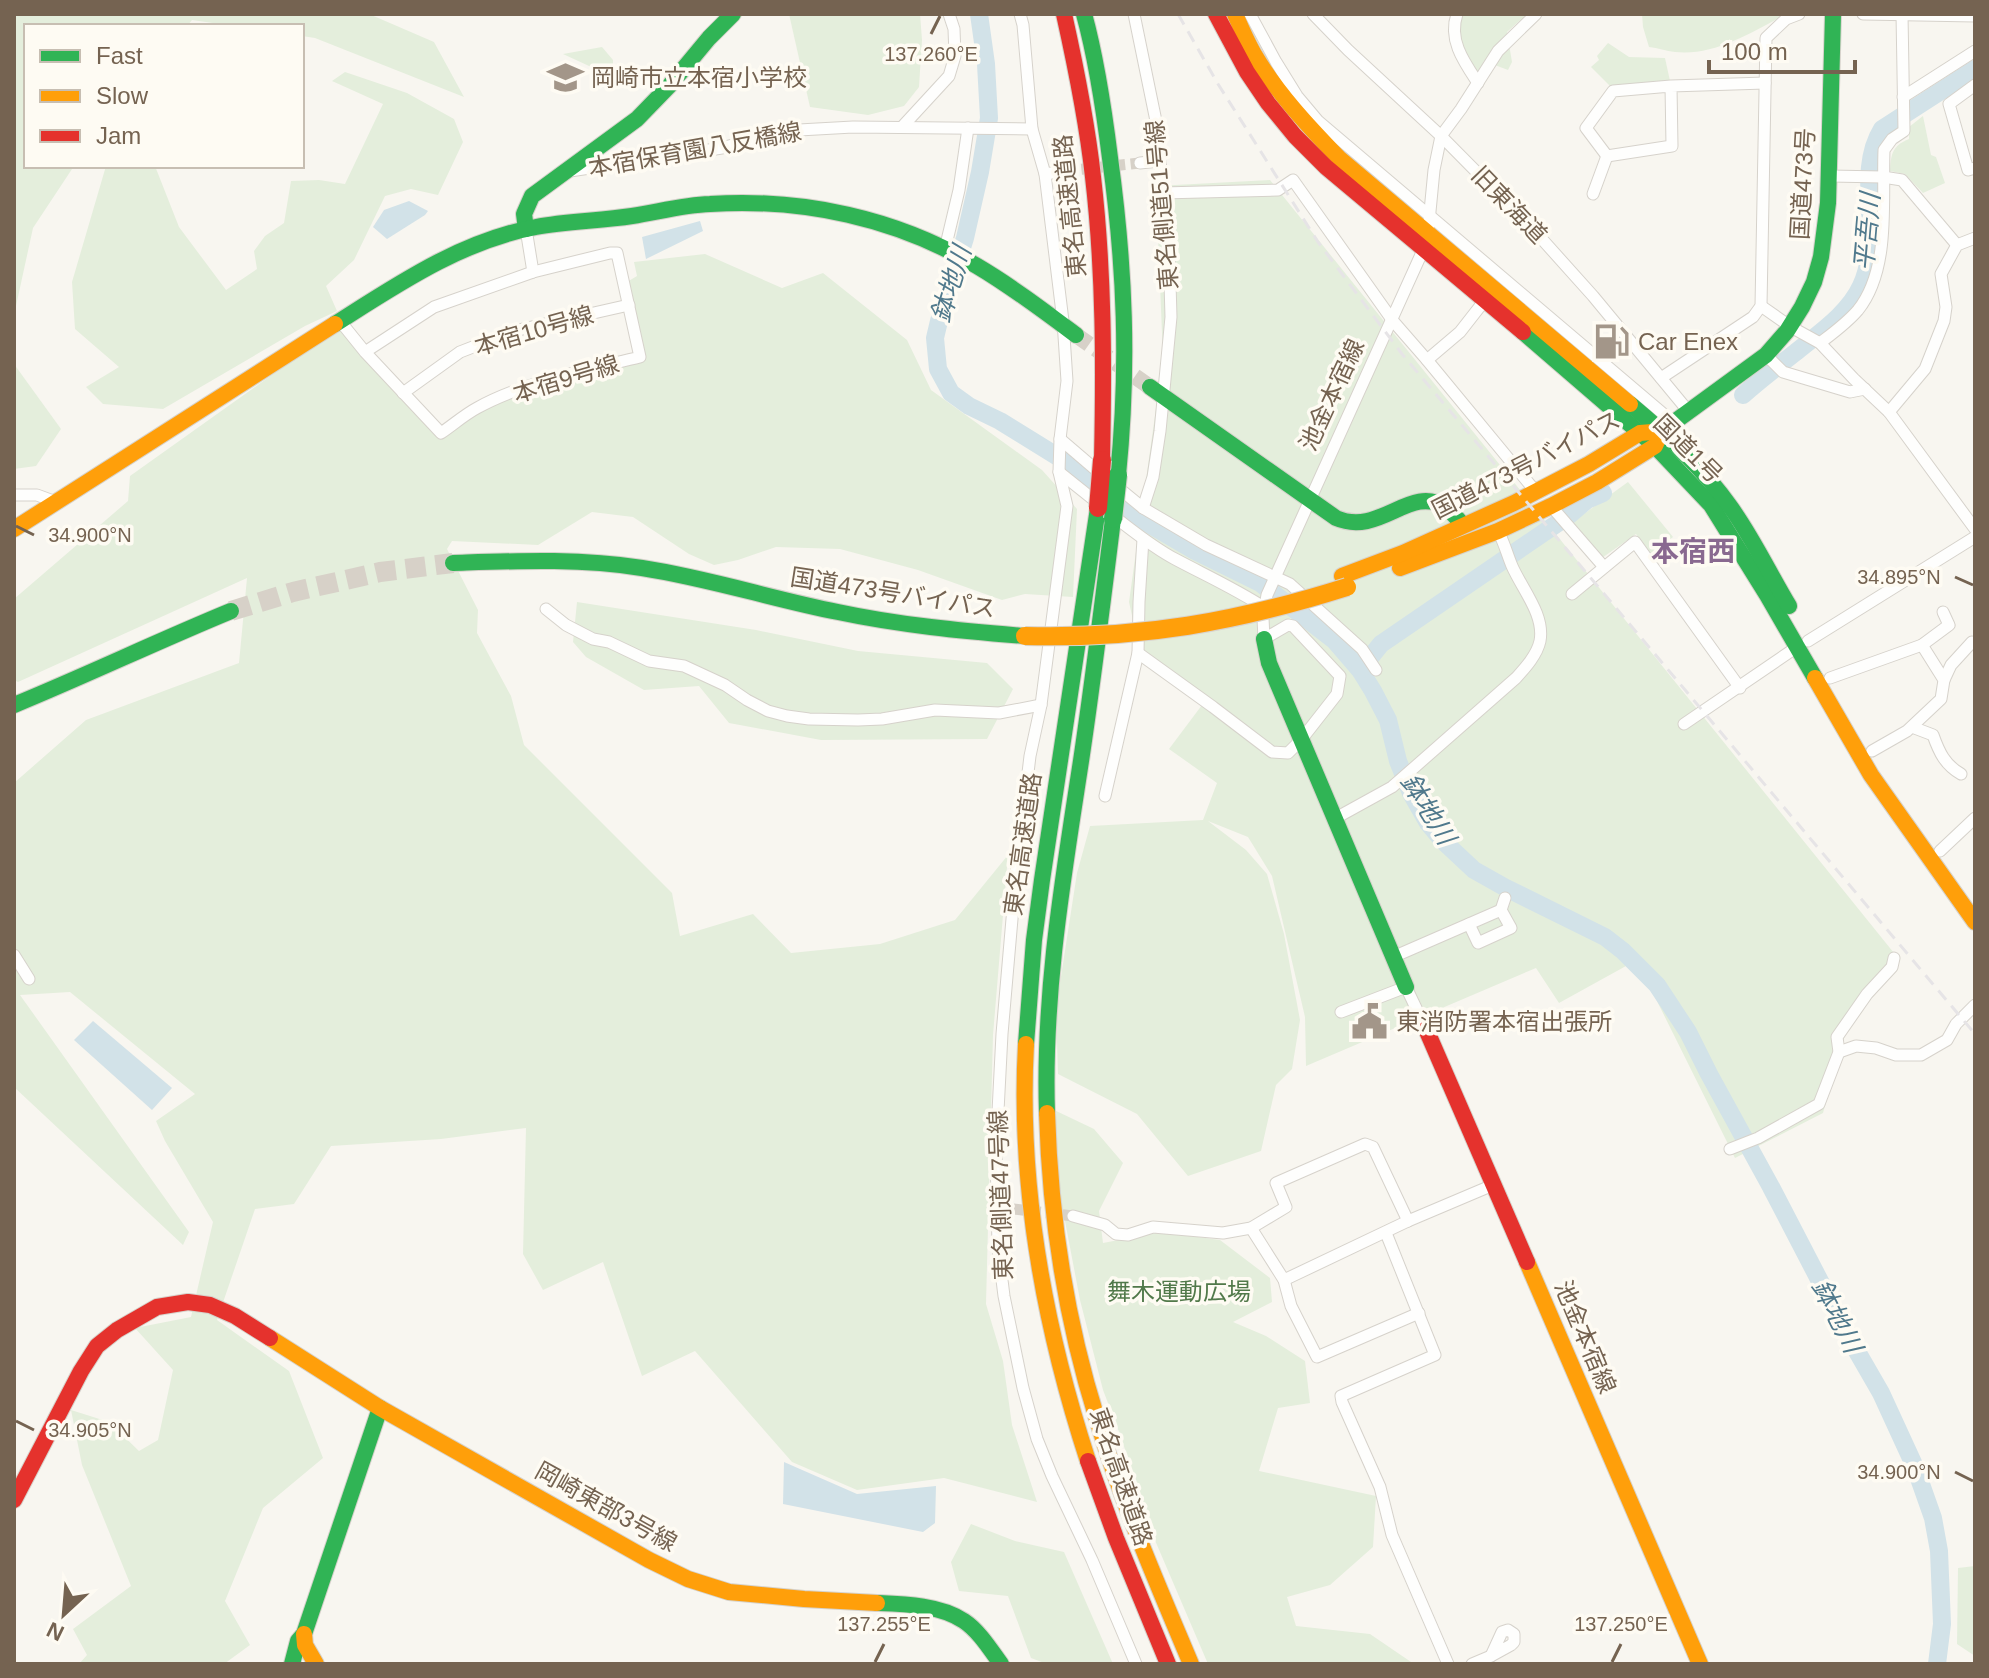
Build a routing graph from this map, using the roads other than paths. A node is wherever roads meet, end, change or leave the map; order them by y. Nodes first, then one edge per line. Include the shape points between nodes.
1 (733, 14) edge
2 (949, 14) edge
3 (1020, 14) edge
4 (1064, 14) edge
5 (1084, 14) edge
6 (1134, 14) edge
7 (1216, 14) edge
8 (1235, 14) edge
9 (1250, 14) edge
10 (1313, 14) edge
11 (1457, 14) edge
12 (1536, 14) edge
13 (1799, 14) edge
14 (1833, 14) edge
15 (1863, 14) edge
16 (1902, 14) edge
17 (1975, 16) edge
18 (1975, 51) edge
19 (1478, 83) junction
20 (1765, 83) junction
21 (1671, 86) junction
22 (1975, 87) edge
23 (1903, 101) junction
24 (1318, 121) junction
25 (902, 127) junction
26 (968, 128) junction
27 (1032, 129) junction
28 (1441, 136) junction
29 (1321, 140) junction
30 (1607, 156) junction
31 (1159, 161) junction
32 (1140, 163) tunnel mouth
33 (1975, 168) edge
34 (1065, 171) tunnel mouth
35 (566, 172) junction
36 (1045, 174) junction
37 (1839, 176) junction
38 (1883, 177) junction
39 (1162, 193) junction
40 (1593, 194) dead end
41 (526, 229) junction
42 (1427, 231) junction
43 (1975, 238) edge
44 (1957, 245) junction
45 (947, 250) junction
46 (533, 272) junction
47 (1485, 300) junction
48 (629, 305) junction
49 (1761, 306) junction
50 (1530, 309) junction
51 (340, 321) junction
52 (1393, 321) junction
53 (1791, 327) junction
54 (1070, 330) junction
55 (1820, 343) junction
56 (365, 352) junction
57 (1766, 355) junction
58 (1427, 360) junction
59 (1608, 366) junction
60 (1661, 378) junction
61 (1610, 386) junction
62 (1865, 389) junction
63 (1157, 392) junction
64 (403, 393) junction
65 (1889, 412) junction
66 (1664, 429) junction
67 (1060, 439) junction
68 (1059, 472) junction
69 (1536, 492) junction
70 (14, 495) edge
71 (1310, 500) junction
72 (56, 502) junction
73 (1143, 508) junction
74 (1553, 508) junction
75 (1463, 525) junction
76 (14, 529) edge
77 (1975, 529) edge
78 (1501, 536) junction
79 (1975, 537) edge
80 (1143, 539) junction
81 (453, 563) tunnel mouth
82 (1604, 567) junction
83 (1275, 576) junction
84 (1345, 582) junction
85 (1572, 594) dead end
86 (1266, 601) junction
87 (546, 609) dead end
88 (231, 611) tunnel mouth
89 (1943, 612) dead end
90 (1264, 639) junction
91 (1972, 642) dead end
92 (1803, 644) junction
93 (1922, 645) junction
94 (1138, 653) junction
95 (1376, 670) dead end
96 (1830, 678) junction
97 (1944, 680) junction
98 (1740, 688) junction
99 (14, 705) edge
100 (1041, 705) junction
101 (1684, 724) dead end
102 (1912, 727) junction
103 (1301, 740) junction
104 (1872, 751) junction
105 (1961, 774) dead end
106 (1105, 796) dead end
107 (1975, 818) edge
108 (1334, 819) junction
109 (1940, 851) junction
110 (1975, 900) edge
111 (1975, 922) edge
112 (1469, 924) junction
113 (14, 955) edge
114 (1393, 957) junction
115 (1894, 958) dead end
116 (29, 979) dead end
117 (1406, 987) junction
118 (1975, 1005) edge
119 (1341, 1012) dead end
120 (1426, 1029) joint
121 (1839, 1052) junction
122 (1730, 1149) dead end
123 (1493, 1185) junction
124 (1073, 1216) tunnel mouth
125 (1408, 1221) junction
126 (1251, 1228) junction
127 (1386, 1233) junction
128 (1284, 1280) junction
129 (1419, 1313) junction
130 (380, 1408) junction
131 (14, 1500) edge
132 (304, 1634) junction
133 (1491, 1656) dead end
134 (292, 1664) edge
135 (316, 1664) edge
136 (1001, 1664) edge
137 (1136, 1664) edge
138 (1168, 1664) edge
139 (1191, 1664) edge
140 (1448, 1664) edge
141 (1472, 1664) edge
142 (1700, 1664) edge

1 - 35 main road via 637,119
2 - 25 street via 955,56 949,76
3 - 27 street, 東名側道47号線
4 - 138 main road, 東名高速道路, bridge via 1093,172 1103,317 1102,460 1033,951 1026,1034 1028,1166 1035,1241 1065,1388 1115,1537
5 - 139 main road, 東名高速道路, bridge via 1114,180 1125,381 1097,652 1056,934 1046,1062 1049,1169 1074,1335 1091,1400 1122,1495
6 - 31 street, 東名側道51号線
7 - 42 main road, 国道1号 via 1247,72 1295,136 1326,167
8 - 29 main road, 国道1号 via 1271,80
9 - 24 street via 1297,96
10 - 28 street, 旧東海道
11 - 19 street via 1457,51
12 - 19 street via 1498,51
13 - 20 street via 1766,38
14 - 37 main road, 国道473号
15 - 16 street
16 - 17 street
16 - 23 street
18 - 23 street
19 - 28 street
20 - 21 street
20 - 49 street
21 - 30 street via 1672,146
21 - 30 street via 1613,91 1586,128
22 - 33 street via 1949,104 1968,170
23 - 38 street via 1904,131 1884,150
24 - 29 street
24 - 42 street
25 - 26 street, 本宿保育園八反橋線
25 - 35 street, 本宿保育園八反橋線 via 781,131 722,148
26 - 27 street, 本宿保育園八反橋線
26 - 45 street
27 - 36 street, 東名側道47号線
28 - 42 street, 池金本宿線
28 - 60 street, 旧東海道 via 1540,237
29 - 42 main road, 国道1号
30 - 40 street
31 - 32 street
31 - 39 street, 東名側道51号線
34 - 36 street
35 - 41 main road via 532,196 524,214
36 - 54 street, 東名側道47号線
37 - 38 street
37 - 53 main road, 国道473号 via 1821,261
38 - 44 street via 1902,180
38 - 55 street via 1880,252 1871,287 1860,308
39 - 52 street via 1278,190 1293,180
39 - 63 street, 東名側道51号線 via 1171,317
41 - 45 main road via 705,204 798,205 882,224
41 - 46 street
41 - 51 main road via 439,260
42 - 47 main road, 国道1号
42 - 50 main road, 国道1号
42 - 52 street, 池金本宿線
43 - 44 street
44 - 65 street via 1941,274 1944,321 1925,369
45 - 54 main road
46 - 48 street, 本宿9号線 via 617,253
46 - 56 street via 434,307
47 - 58 street via 1460,332
47 - 66 main road, 国道1号
48 - 64 street, 本宿10号線 via 514,331 460,352
48 - 64 street, 本宿9号線 via 640,357 527,387 478,408 441,433
49 - 53 street
49 - 60 street via 1753,317
50 - 59 street
50 - 61 main road, 国道1号
51 - 56 street
51 - 72 main road
52 - 58 street
52 - 71 street, 池金本宿線
53 - 55 street
53 - 57 main road, 国道473号
54 - 67 street, 東名側道47号線
55 - 62 street
56 - 64 street, 本宿9号線
57 - 62 street via 1783,372 1850,392
57 - 66 main road, 国道473号
58 - 69 street
59 - 61 street
59 - 66 street
60 - 66 street, 旧東海道
61 - 66 main road, 国道1号
62 - 65 street
63 - 71 main road
63 - 73 street, 東名側道51号線 via 1160,431
65 - 77 street
66 - 69 main road, 国道473号バイパス
66 - 74 main road, 国道473号バイパス via 1597,482
66 - 92 main road, 国道1号 via 1731,507
67 - 68 street, 東名側道47号線
67 - 73 street
68 - 80 street
68 - 100 street, 東名側道47号線 via 1067,506
69 - 75 main road, 国道473号バイパス
70 - 72 street
71 - 75 main road via 1343,521 1358,522 1376,520 1419,499 1433,500 1446,505
71 - 83 street, 池金本宿線
72 - 76 main road
73 - 83 street via 1206,545
74 - 78 main road, 国道473号バイパス
74 - 82 street
75 - 84 main road, 国道473号バイパス
78 - 84 main road, 国道473号バイパス
78 - 108 street via 1538,618 1540,641 1530,662 1392,787
79 - 92 street
80 - 86 street
80 - 94 street
81 - 84 main road, 国道473号バイパス, bridge via 612,564 841,613 965,632 1025,630 1067,638 1167,630 1255,615 1299,604
82 - 85 street
82 - 98 street via 1635,542
83 - 86 street, 池金本宿線
83 - 95 street via 1362,649
86 - 90 street
87 - 100 street via 593,639 649,661 684,666 787,716 882,719 935,710 999,713
88 - 99 main road
89 - 93 street via 1949,625
90 - 103 main road
90 - 103 street via 1293,626 1340,676 1337,694
91 - 97 street
92 - 96 main road, 国道1号
92 - 98 street
92 - 111 main road, 国道1号 via 1871,775
93 - 96 street
93 - 97 street
94 - 103 street via 1272,752 1288,753
94 - 106 street
96 - 104 main road, 国道1号
97 - 102 street via 1941,699
98 - 101 street
100 - 137 street, 東名側道47号線 via 1030,756 1002,1034 998,1248 1037,1439
102 - 104 street
102 - 105 street via 1933,735 1944,760
103 - 108 main road
104 - 109 main road, 国道1号
107 - 109 street
108 - 114 main road
109 - 110 main road, 国道1号
112 - 112 street via 1503,904 1511,928 1478,943
112 - 114 street
113 - 116 street
114 - 117 main road
115 - 121 street via 1837,1037
117 - 119 street
117 - 120 street
118 - 121 street via 1947,1040 1921,1055 1856,1046
120 - 123 main road, 池金本宿線
121 - 122 street via 1819,1104
123 - 125 street
123 - 142 main road, 池金本宿線
124 - 126 street via 1128,1235 1153,1227 1223,1233
125 - 126 street via 1373,1147 1365,1144 1276,1183 1286,1207
125 - 127 street
126 - 128 street
127 - 128 street
127 - 129 street
128 - 129 street via 1317,1357
129 - 140 street via 1435,1355 1341,1396 1380,1487 1392,1535
130 - 131 main road, 岡崎東部3号線 via 235,1316 188,1302 157,1307 97,1346
130 - 132 main road
130 - 136 main road, 岡崎東部3号線 via 688,1579 729,1592 887,1603 947,1613 964,1621
132 - 134 main road
132 - 135 main road
133 - 141 street

